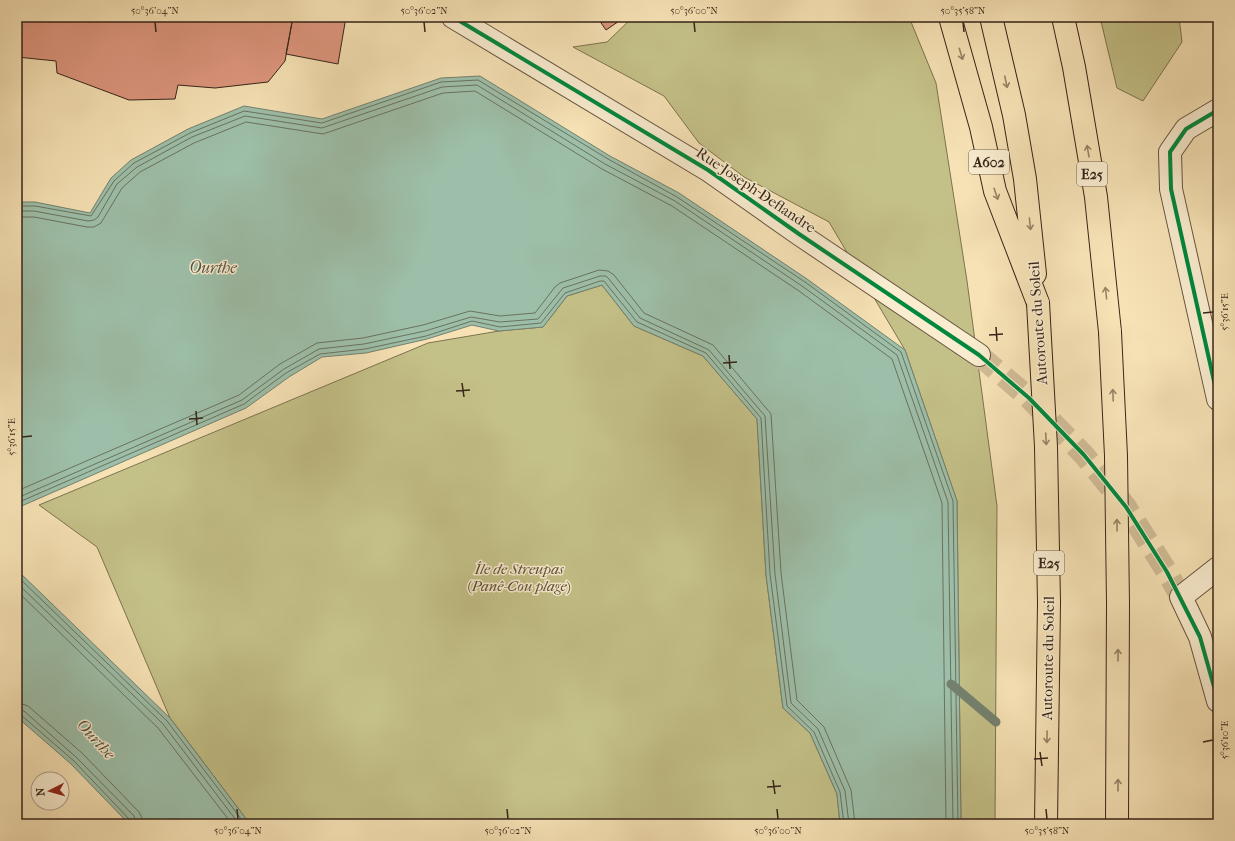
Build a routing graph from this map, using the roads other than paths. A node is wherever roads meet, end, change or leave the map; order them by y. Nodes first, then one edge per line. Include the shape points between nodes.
1 (453, 17) edge
2 (950, 17) edge
3 (991, 17) edge
4 (1063, 17) edge
5 (1218, 110) edge
6 (1038, 303) junction
7 (979, 355) tunnel mouth
8 (1218, 398) edge
9 (1218, 568) edge
10 (1218, 701) edge
11 (1046, 824) edge
12 (1117, 824) edge

1 - 7 street, Rue Joseph Deflandre via 708,170
2 -> 6 highway, A602 via 981,127 995,191
3 -> 6 highway, Autoroute du Soleil / E25 via 1014,115 1025,179
12 -> 4 highway, E25, bridge via 1118,596 1116,456 1110,332 1096,197
5 - 8 street via 1186,129 1170,152 1171,189
6 -> 11 highway, Autoroute du Soleil / E25, bridge via 1046,447 1049,594
9 - 10 street via 1181,597 1200,637

